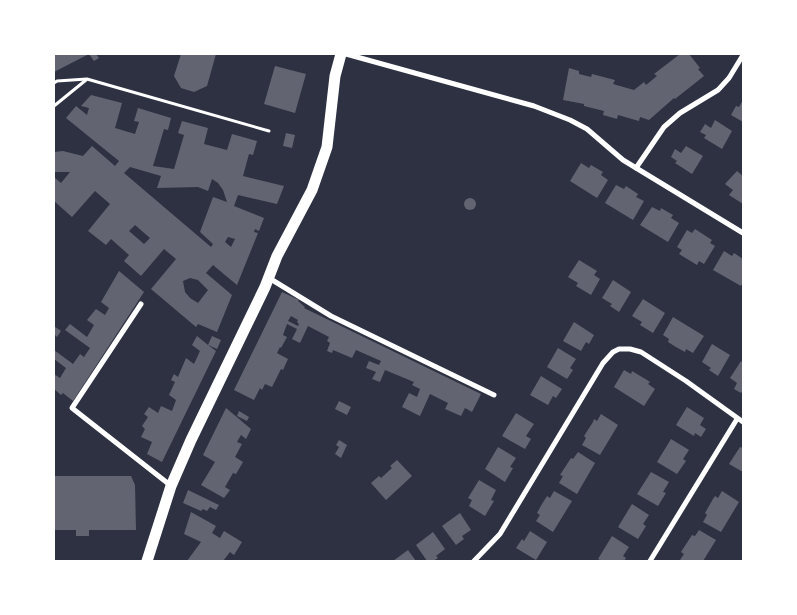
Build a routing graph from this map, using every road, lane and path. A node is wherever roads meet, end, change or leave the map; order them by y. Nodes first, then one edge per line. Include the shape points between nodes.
1 (341, 54) edge
2 (346, 54) edge
3 (743, 55) edge
4 (87, 79) junction
5 (54, 82) edge
6 (54, 106) edge
7 (269, 131) dead end
8 (636, 168) junction
9 (743, 232) edge
10 (269, 278) junction
11 (141, 304) dead end
12 (494, 395) dead end
13 (737, 419) junction
14 (743, 422) edge
15 (171, 486) junction
16 (146, 561) edge
17 (474, 561) edge
18 (650, 561) edge

1 - 10 main road via 324,160
2 - 8 street via 562,116 587,129
3 - 8 street via 718,90 664,126
4 - 5 lane
4 - 6 lane
4 - 7 lane
8 - 9 street
10 - 12 street via 331,316
10 - 15 main road
11 - 15 street via 72,408
13 - 14 street
13 - 17 street via 642,352 624,348 614,352 603,363 500,534
13 - 18 street
15 - 16 main road

